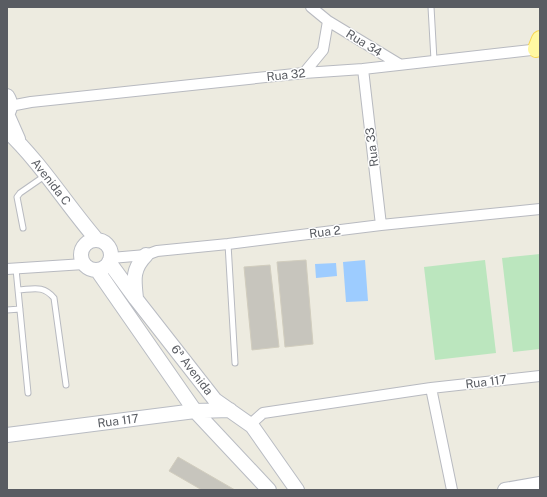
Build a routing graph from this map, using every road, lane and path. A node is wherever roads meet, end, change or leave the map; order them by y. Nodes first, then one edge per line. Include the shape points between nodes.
1 (311, 7) edge
2 (431, 7) edge
3 (328, 21) junction
4 (539, 46) edge
5 (434, 60) junction
6 (399, 64) junction
7 (362, 69) junction
8 (304, 73) junction
9 (8, 105) edge
10 (7, 131) edge
11 (20, 143) junction
12 (46, 175) junction
13 (540, 209) edge
14 (81, 221) junction
15 (381, 224) junction
16 (22, 228) dead end
17 (97, 240) junction
18 (228, 244) junction
19 (84, 246) junction
20 (146, 255) junction
21 (110, 260) junction
22 (84, 264) junction
23 (11, 269) edge
24 (97, 270) junction
25 (18, 290) junction
26 (136, 299) junction
27 (20, 309) junction
28 (7, 310) edge
29 (235, 363) dead end
30 (540, 376) edge
31 (66, 385) dead end
32 (431, 388) junction
33 (28, 393) dead end
34 (215, 400) junction
35 (230, 410) junction
36 (195, 411) junction
37 (252, 426) junction
38 (7, 435) edge
39 (540, 484) edge
40 (269, 490) edge
41 (297, 490) edge
42 (452, 490) edge
43 (505, 490) edge

1 - 3 street, Rua 34
2 - 5 lane
3 - 6 street, Rua 34
3 - 8 street, Rua 34 via 323,50
4 - 5 street, Rua 32
5 - 6 street, Rua 32
6 - 7 street, Rua 32
7 - 8 street, Rua 32
7 - 15 street, Rua 33
8 - 9 street, Rua 32
9 - 11 street, Avenida C
10 - 11 street, Avenida C
11 - 12 street, Avenida C
12 - 14 street, Avenida C
12 - 16 lane via 17,197
13 - 15 street, Rua 2
14 - 17 street, Avenida C
14 - 19 street
15 - 18 street, Rua 2
17 - 19 street
17 - 21 street via 106,244 110,250
18 - 20 street, Rua 2 via 157,251
18 - 29 lane
19 - 22 street via 81,255
20 - 21 street, Rua 2
20 - 26 street via 139,262 134,279
21 - 24 street via 104,268
21 - 26 street, 6ª Avenida
22 - 23 street
22 - 24 street via 92,270
23 - 25 lane
24 - 36 street, 6ª Avenida
25 - 27 lane
25 - 31 lane via 39,288 48,291 54,298
26 - 34 street, 6ª Avenida
27 - 28 lane
27 - 33 lane
30 - 32 street, Rua 117
32 - 37 street, Rua 117 via 263,413 254,420
32 - 42 street
34 - 35 street, 6ª Avenida
34 - 36 street
35 - 36 street, Rua 117
35 - 37 street, 6ª Avenida
36 - 38 street, Rua 117
36 - 40 street, 6ª Avenida
37 - 41 street, 6ª Avenida
39 - 43 street

